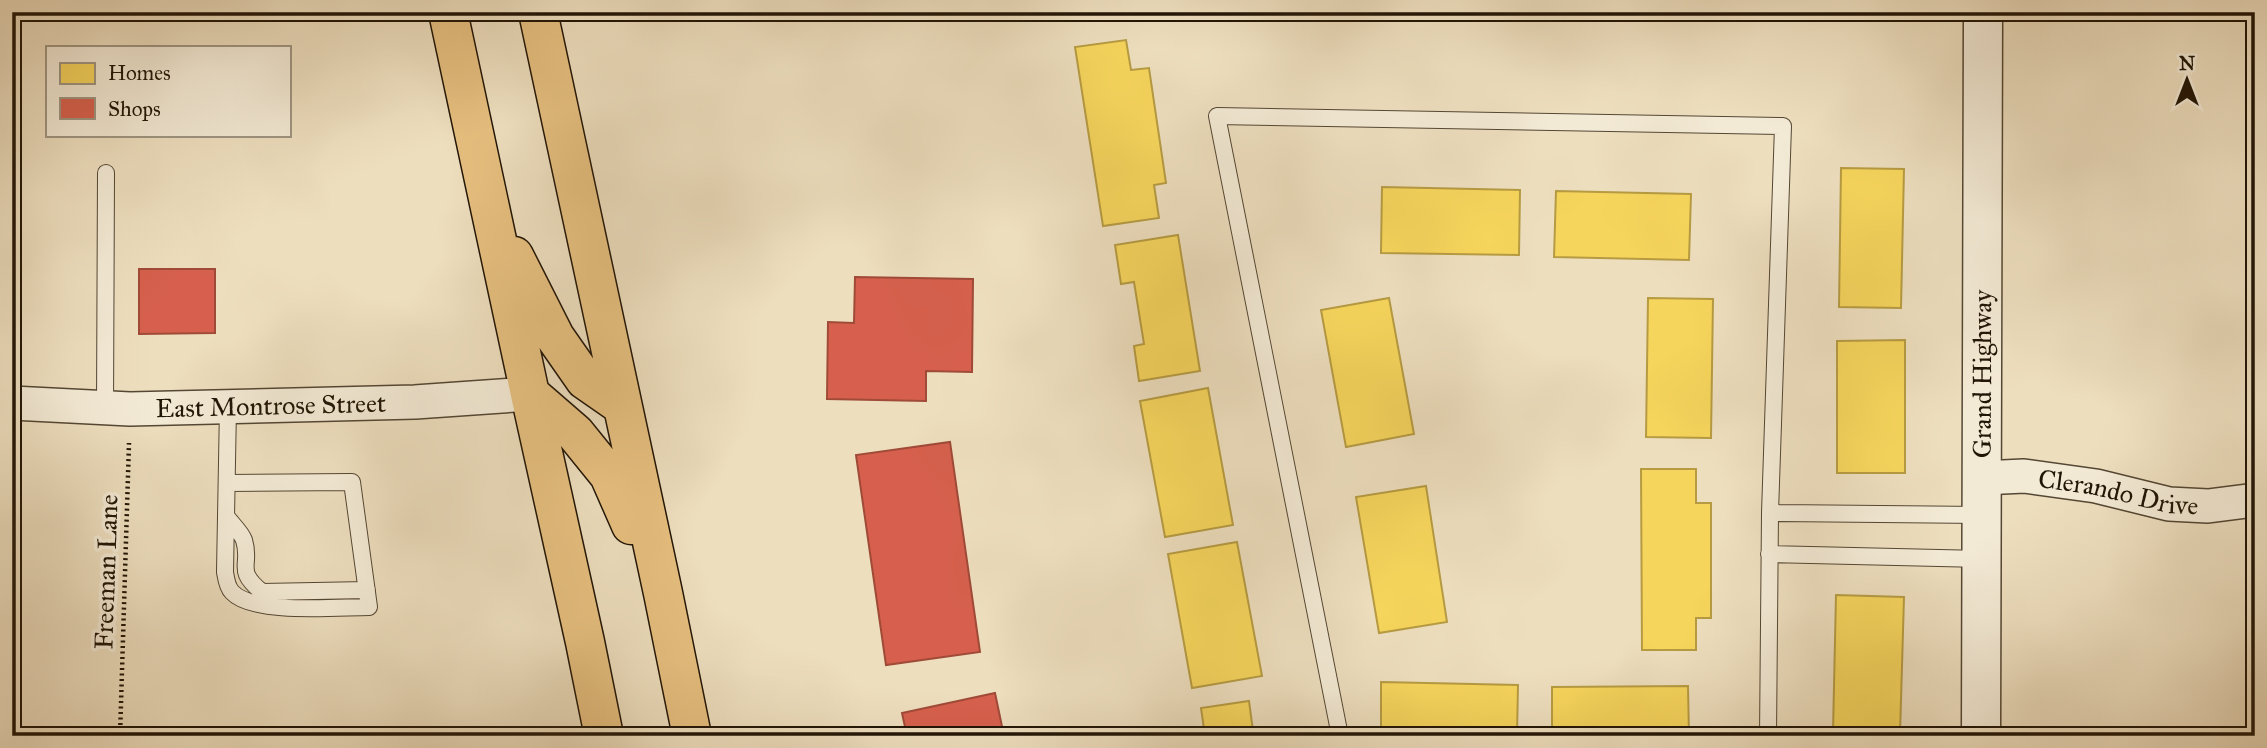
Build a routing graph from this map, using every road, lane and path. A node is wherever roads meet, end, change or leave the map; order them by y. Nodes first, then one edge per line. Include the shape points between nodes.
1 (449, 12) edge
2 (538, 12) edge
3 (1983, 12) edge
4 (106, 173) dead end
5 (490, 207) junction
6 (530, 394) junction
7 (12, 403) edge
8 (621, 405) junction
9 (229, 407) junction
10 (118, 409) junction
11 (1982, 478) junction
12 (227, 483) junction
13 (2255, 500) edge
14 (1770, 513) junction
15 (1982, 515) junction
16 (1769, 554) junction
17 (1982, 559) junction
18 (663, 593) junction
19 (120, 736) edge
20 (604, 736) edge
21 (692, 736) edge
22 (1340, 736) edge
23 (1768, 736) edge
24 (1982, 736) edge

1 - 5 highway
2 - 8 highway
3 - 11 street, Grand Highway
4 - 10 lane
5 - 6 highway
5 - 8 highway via 555,337 585,380
6 - 9 street, East Montrose Street
6 - 18 highway via 575,433 609,475
6 - 20 highway
7 - 10 street, East Montrose Street
8 - 18 highway
9 - 10 street, East Montrose Street
9 - 12 lane
10 - 19 path, Freeman Lane
11 - 13 street, Clerando Drive via 2024,476 2096,486 2169,504 2208,506
11 - 15 street, Grand Highway
12 - 12 lane via 225,572 229,590 264,607 369,607 352,482
14 - 15 lane
14 - 16 lane
14 - 22 lane via 1783,126 1217,117
15 - 17 street, Grand Highway
16 - 17 lane
16 - 23 lane
17 - 24 street, Grand Highway
18 - 21 highway

